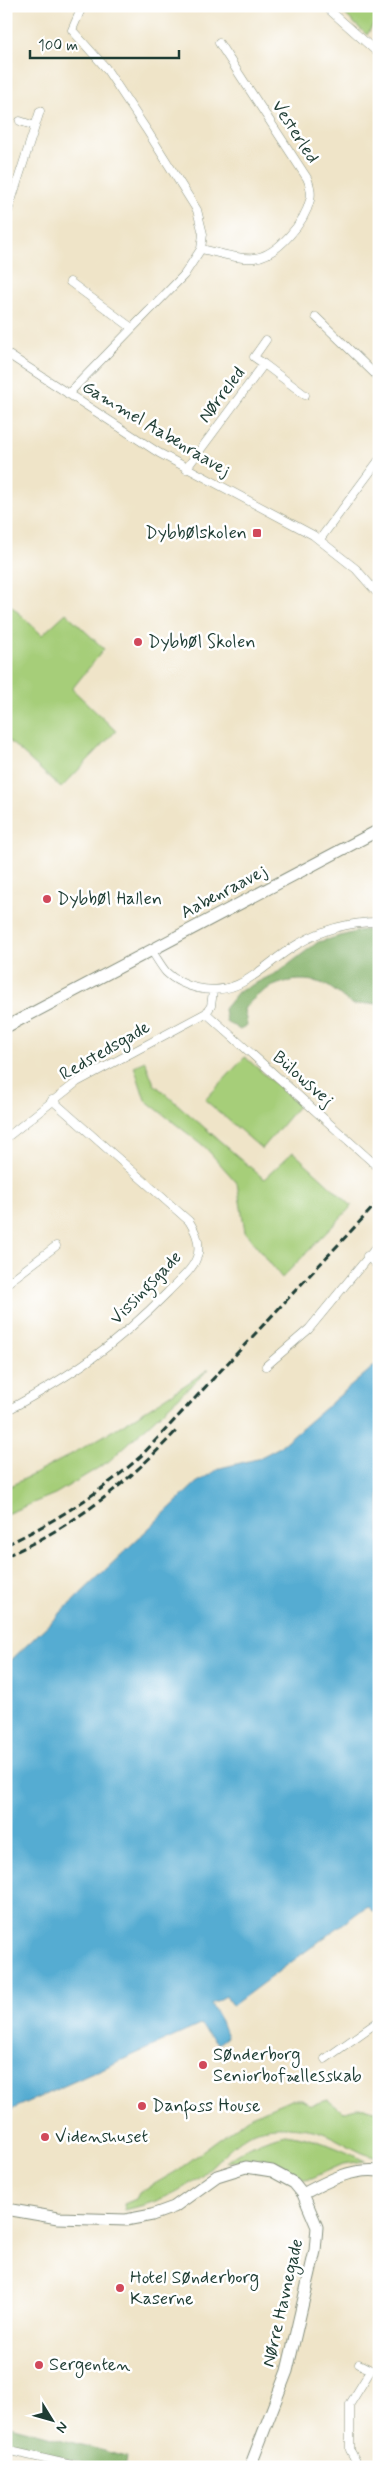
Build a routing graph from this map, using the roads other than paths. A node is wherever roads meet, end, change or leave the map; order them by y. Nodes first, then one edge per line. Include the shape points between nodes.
1 (325, 6) edge
2 (82, 7) edge
3 (219, 43) dead end
4 (379, 54) edge
5 (40, 111) dead end
6 (20, 121) dead end
7 (36, 126) junction
8 (6, 217) edge
9 (201, 249) junction
10 (70, 282) dead end
11 (316, 317) dead end
12 (132, 328) junction
13 (266, 340) dead end
14 (6, 353) edge
15 (264, 364) junction
16 (379, 378) edge
17 (68, 394) junction
18 (305, 395) dead end
19 (379, 460) edge
20 (186, 469) junction
21 (320, 539) junction
22 (379, 595) edge
23 (379, 830) edge
24 (379, 922) edge
25 (151, 950) junction
26 (212, 991) junction
27 (206, 1013) junction
28 (6, 1027) edge
29 (52, 1100) junction
30 (6, 1138) edge
31 (379, 1168) edge
32 (379, 1244) edge
33 (56, 1246) dead end
34 (367, 1256) junction
35 (379, 1267) edge
36 (6, 1284) edge
37 (266, 1366) dead end
38 (6, 1411) edge
39 (379, 2022) edge
40 (325, 2060) dead end
41 (379, 2171) edge
42 (303, 2194) junction
43 (6, 2209) edge
44 (359, 2364) dead end
45 (6, 2450) edge
46 (80, 2467) edge
47 (250, 2467) edge
48 (359, 2467) edge

1 - 4 street
2 - 9 street via 72,30 105,67 197,210 203,234
3 - 9 street, Vesterled via 311,188 306,211 284,242 268,255 252,259
5 - 7 street
6 - 7 street
7 - 8 street
9 - 12 street via 184,275
10 - 12 street
11 - 16 street
12 - 17 street
13 - 15 street, Nørreled via 254,357
14 - 17 street, Gammel Aabenraavej
15 - 18 street, Nørreled
15 - 20 street, Nørreled
17 - 20 street, Gammel Aabenraavej
19 - 21 street
20 - 21 street, Gammel Aabenraavej
21 - 22 street, Gammel Aabenraavej via 356,569
23 - 25 street, Aabenraavej
24 - 26 street via 328,929 297,944 251,979 230,989
25 - 26 street via 167,973 190,986
25 - 28 street, Aabenraavej
26 - 27 street via 211,1006
27 - 29 street, Redstedsgade via 77,1082
27 - 31 street, Bülowsvej
29 - 30 street, Redstedsgade
29 - 38 street, Vissingsgade via 188,1221 195,1231 198,1253 184,1275 142,1318 91,1361
32 - 34 street
33 - 36 street
34 - 35 street
34 - 37 street via 309,1328
39 - 40 street
41 - 42 street via 344,2175
42 - 43 street, Nørre Havnegade via 294,2183 272,2171 246,2167 217,2176 174,2206 140,2218 58,2218
42 - 47 street, Nørre Havnegade via 318,2227 316,2251 287,2371
44 - 48 street via 371,2370 350,2404 350,2450
45 - 46 street

